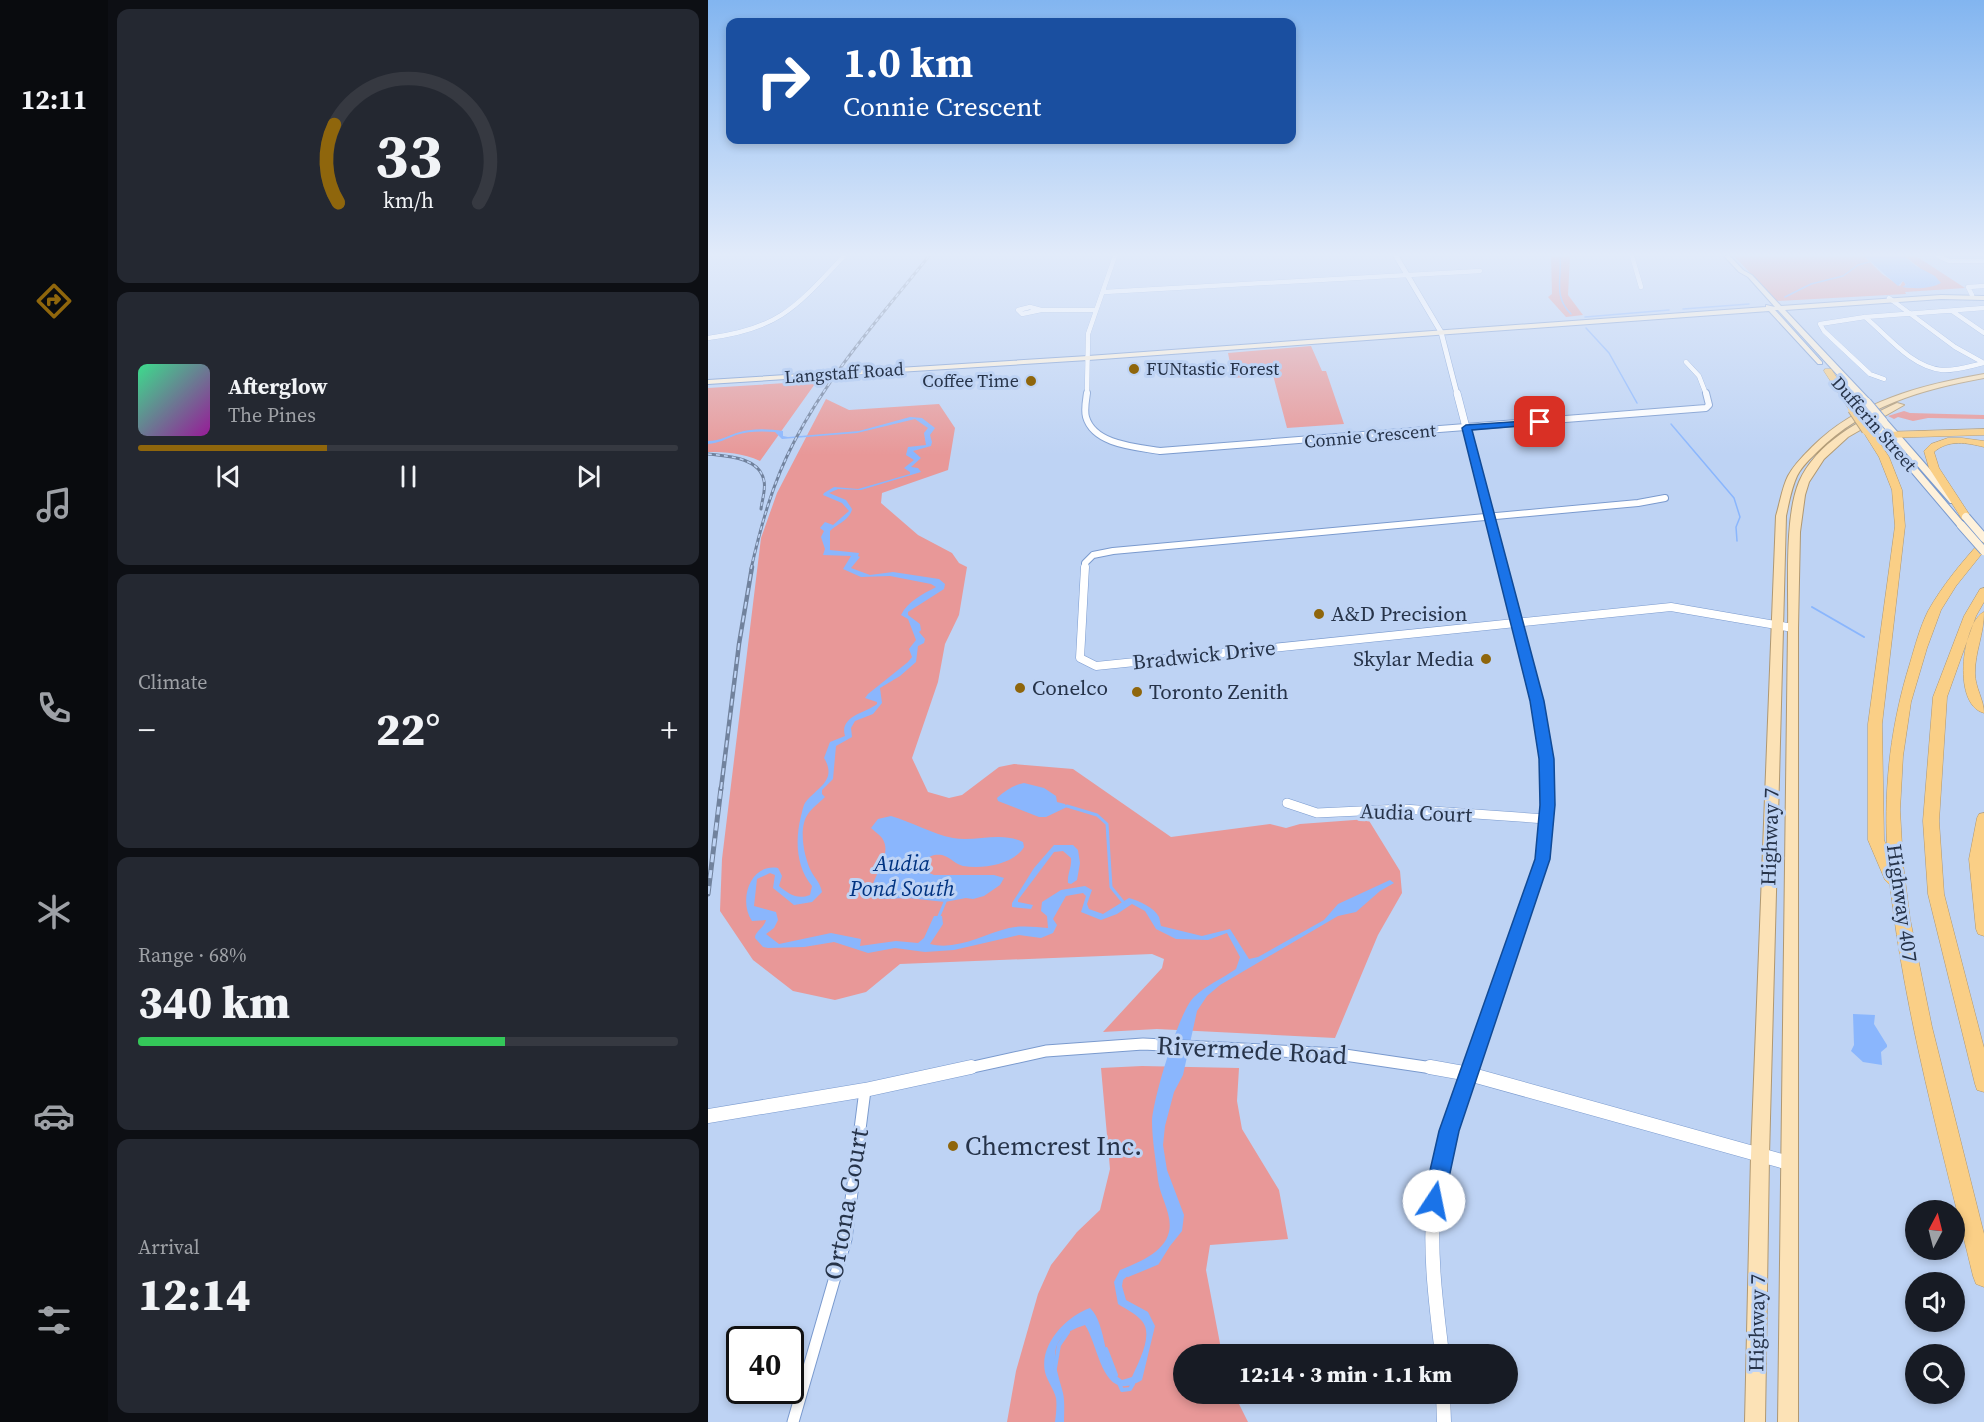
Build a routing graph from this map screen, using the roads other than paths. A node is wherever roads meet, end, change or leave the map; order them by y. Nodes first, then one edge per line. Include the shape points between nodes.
1 (769, 322) edge
2 (1091, 322) edge
3 (1435, 322) edge
4 (1573, 322) edge
5 (1787, 322) edge
6 (1787, 322) edge
7 (1828, 322) edge
8 (1871, 322) edge
9 (1922, 322) edge
10 (1969, 322) edge
11 (1441, 332) junction
12 (1984, 333) edge
13 (708, 338) edge
14 (1088, 356) junction
15 (1686, 362) dead end
16 (1984, 363) edge
17 (1828, 371) joint
18 (1984, 376) edge
19 (1884, 379) dead end
20 (1984, 381) edge
21 (708, 382) edge
22 (1860, 406) junction
23 (1875, 425) junction
24 (1466, 428) junction
25 (1984, 432) edge
26 (1890, 434) junction
27 (1984, 444) edge
28 (1665, 498) dead end
29 (1491, 517) junction
30 (1964, 521) junction
31 (1984, 525) edge
32 (1984, 538) edge
33 (1984, 544) edge
34 (1979, 553) edge
35 (1984, 592) edge
36 (1984, 616) edge
37 (1517, 622) junction
38 (1776, 625) junction
39 (1793, 628) junction
40 (1984, 709) edge
41 (1287, 803) dead end
42 (1984, 818) edge
43 (1546, 819) junction
44 (1898, 892) junction
45 (1984, 929) edge
46 (1469, 1074) junction
47 (1984, 1084) edge
48 (865, 1089) junction
49 (708, 1116) edge
50 (1760, 1156) junction
51 (1789, 1163) junction
52 (1984, 1276) edge
53 (1441, 1344) edge
54 (1443, 1404) edge
55 (793, 1422) edge
56 (1444, 1422) edge
57 (1755, 1422) edge
58 (1788, 1422) edge

1 - 13 street
2 - 14 street, Connie Crescent
3 - 11 street
4 - 11 main road, Langstaff Road
5 - 17 main road, Dufferin Street
6 - 22 main road, Dufferin Street
7 - 19 street via 1820,325 1870,374
8 - 16 street via 1913,358 1934,369
9 - 16 street
10 - 12 street
11 - 14 main road, Langstaff Road
11 - 24 street
14 - 21 main road, Langstaff Road
14 - 24 street, Connie Crescent via 1088,421 1098,433 1133,447 1192,450
15 - 24 street, Connie Crescent via 1697,371 1709,405 1706,408
17 - 22 highway
18 - 38 main road, Highway 7 via 1937,384 1880,404 1838,428 1804,461 1791,479 1781,516
20 - 39 main road, Highway 7 via 1934,392 1887,411 1850,432 1814,468 1804,482 1797,518
22 - 23 highway, bridge
22 - 23 main road, Dufferin Street, bridge
23 - 26 main road, Dufferin Street
23 - 44 highway via 1897,490 1900,526 1879,679 1874,778 1876,840
24 - 29 street
25 - 26 highway
26 - 30 main road, Dufferin Street
27 - 30 highway via 1947,441 1935,444 1929,451 1934,468
28 - 29 street, Bradwick Drive
29 - 37 street
29 - 37 street, Bradwick Drive via 1093,555 1086,563 1080,658 1092,665 1130,663
30 - 32 main road, Dufferin Street, bridge
30 - 34 main road, Dufferin Street, bridge
31 - 34 highway
33 - 34 highway, Highway 407
34 - 44 highway, Highway 407 via 1935,609 1908,684 1894,754 1892,813
35 - 47 highway, Highway 407 via 1970,616 1940,697 1931,822 1936,894
36 - 40 highway via 1968,671 1970,691
37 - 38 street, Bradwick Drive via 1671,607
37 - 43 street via 1541,723 1546,759
38 - 39 street, Bradwick Drive
38 - 50 main road, Highway 7
39 - 51 main road, Highway 7
41 - 43 street, Audia Court via 1317,813 1403,809
42 - 45 highway via 1976,873
43 - 46 street via 1543,859
44 - 52 highway, Highway 407 via 1916,1000
46 - 48 street, Rivermede Road via 1338,1054 1143,1044 1046,1051
46 - 50 street, Rivermede Road
46 - 53 street via 1442,1155 1434,1201 1434,1283
48 - 49 street, Rivermede Road
48 - 55 street, Ortona Court via 846,1239
50 - 51 street, Rivermede Road
50 - 57 main road, Highway 7
51 - 58 main road, Highway 7
54 - 56 street

